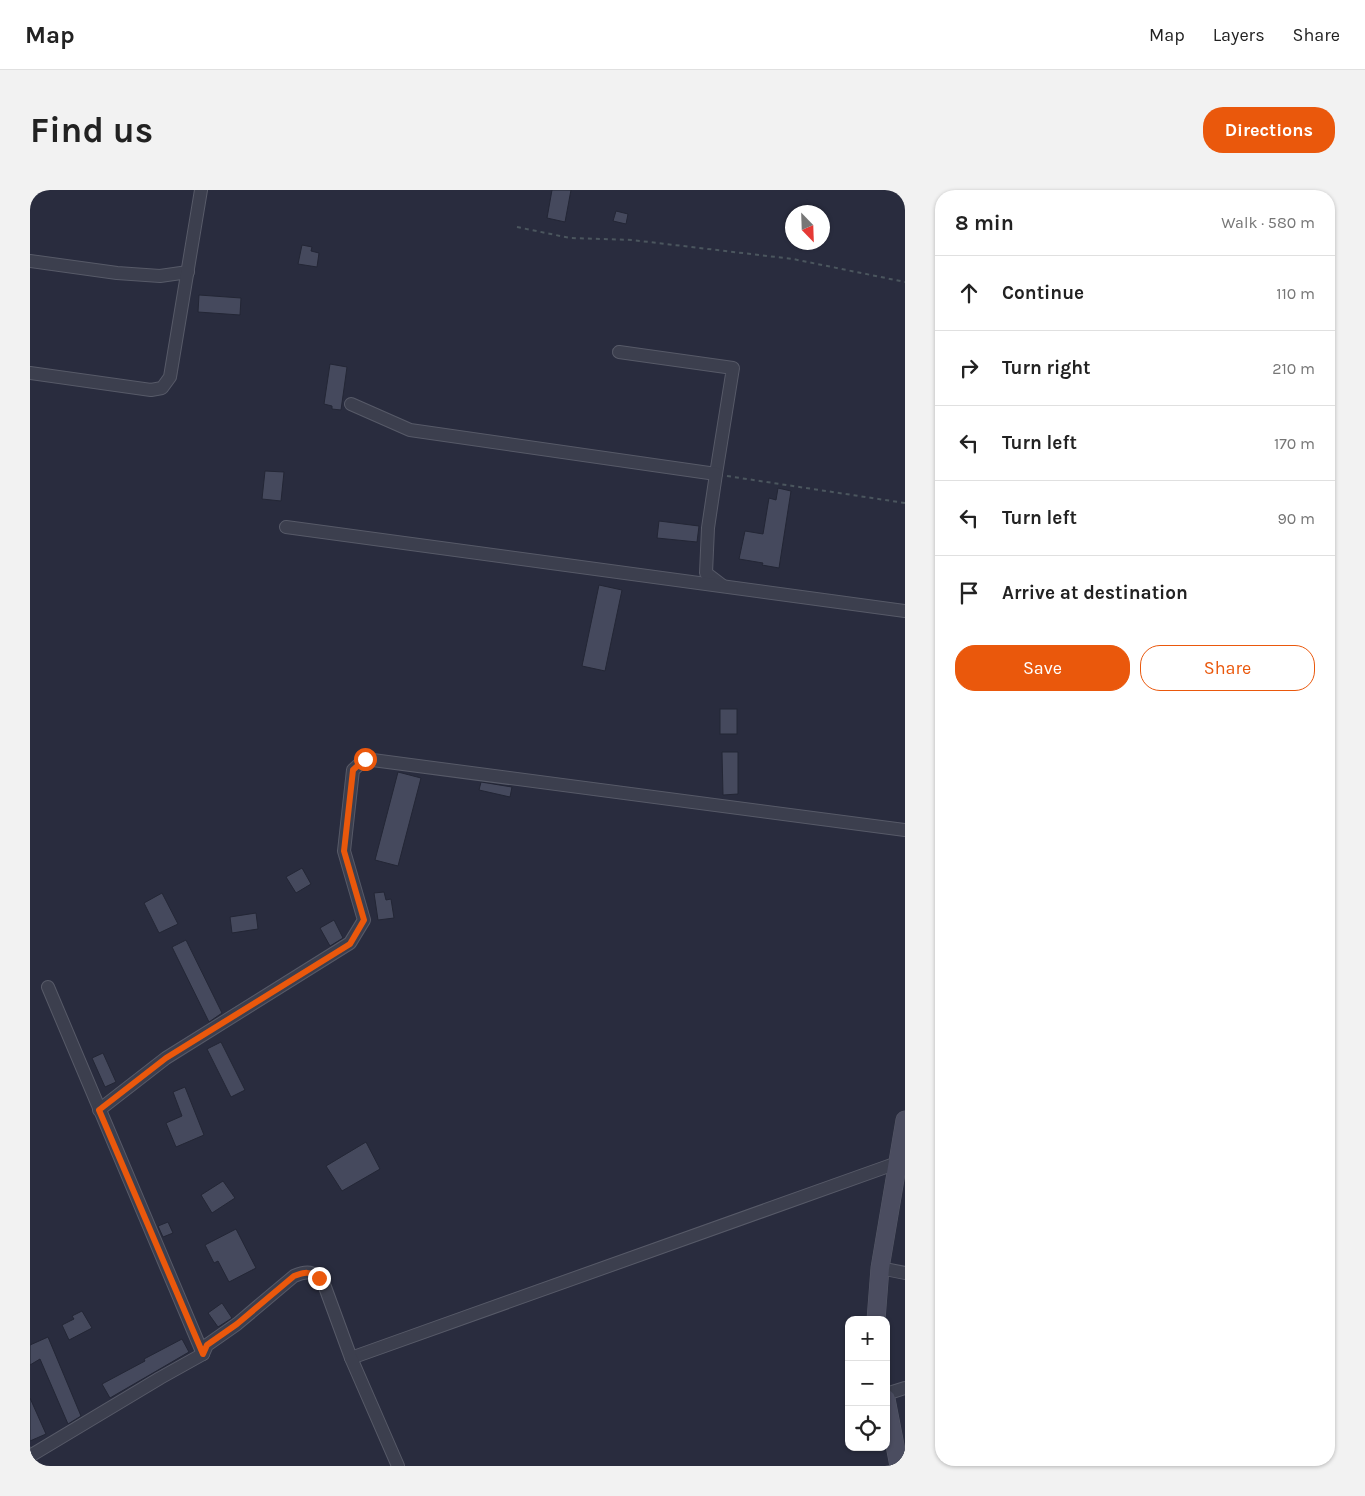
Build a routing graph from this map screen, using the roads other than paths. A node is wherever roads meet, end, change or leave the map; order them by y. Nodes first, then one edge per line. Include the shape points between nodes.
1 (201, 190) edge
2 (30, 261) edge
3 (188, 272) junction
4 (619, 352) dead end
5 (30, 373) edge
6 (351, 404) dead end
7 (716, 474) junction
8 (286, 528) dead end
9 (725, 587) junction
10 (905, 611) edge
11 (905, 830) edge
12 (48, 987) dead end
13 (99, 1110) junction
14 (905, 1120) edge
15 (901, 1163) edge
16 (880, 1268) junction
17 (905, 1273) edge
18 (876, 1316) edge
19 (203, 1354) junction
20 (351, 1358) junction
21 (905, 1388) edge
22 (890, 1393) edge
23 (887, 1406) edge
24 (30, 1456) edge
25 (398, 1466) edge
26 (899, 1466) edge

1 - 3 street
2 - 3 street via 116,273 160,276
3 - 5 street via 170,377 162,388 151,390
4 - 7 street via 734,368
6 - 7 street via 410,430
7 - 9 street via 708,528 706,573
8 - 9 street
9 - 10 street
11 - 13 street via 365,759 353,770 344,851 364,920 350,944 166,1058
12 - 13 street
13 - 19 street
14 - 15 street
15 - 16 street
15 - 20 street
16 - 17 street
16 - 18 street
19 - 20 street via 207,1345 294,1276 311,1272 324,1287
19 - 24 street
20 - 25 street
21 - 22 street
23 - 26 street

